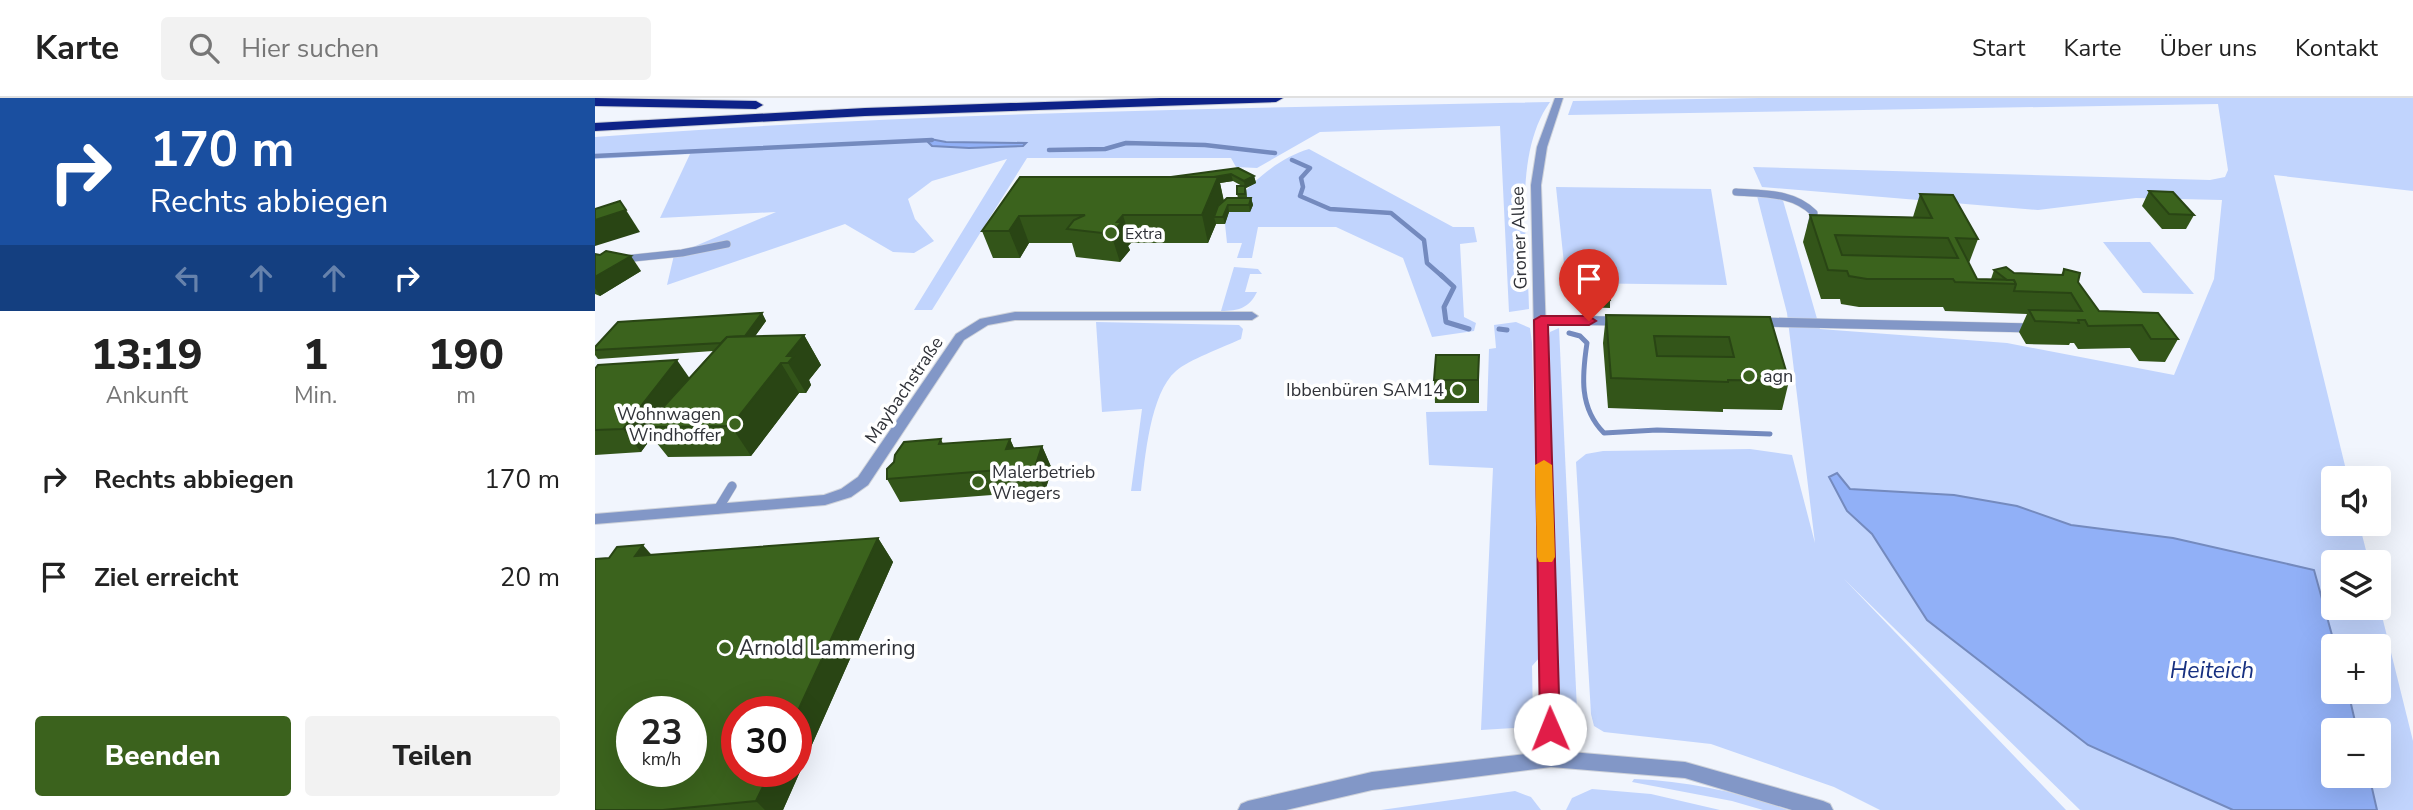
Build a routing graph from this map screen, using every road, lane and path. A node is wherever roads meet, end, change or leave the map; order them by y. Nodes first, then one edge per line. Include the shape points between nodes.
1 (969, 98) edge
2 (1276, 98) edge
3 (1559, 98) edge
4 (595, 102) edge
5 (783, 106) junction
6 (595, 117) edge
7 (595, 127) edge
8 (1736, 192) dead end
9 (1811, 231) edge
10 (727, 244) dead end
11 (595, 262) edge
12 (1252, 316) dead end
13 (1541, 320) junction
14 (1630, 321) edge
15 (1751, 322) edge
16 (2047, 328) edge
17 (732, 486) dead end
18 (718, 509) junction
19 (595, 519) edge
20 (1551, 759) junction
21 (1248, 810) edge
22 (1823, 810) edge

1 - 5 highway
2 - 7 highway
3 - 13 street, Groner Allee via 1537,171
4 - 5 highway
5 - 6 highway
8 - 9 lane via 1802,201 1814,213
10 - 11 lane
12 - 18 street, Maybachstraße via 1015,316 984,322 960,337 863,481 846,493 825,500
13 - 14 lane
13 - 20 street, Groner Allee
15 - 16 lane
17 - 18 lane
18 - 19 street, Maybachstraße
20 - 21 street via 1372,781
20 - 22 street via 1685,770

